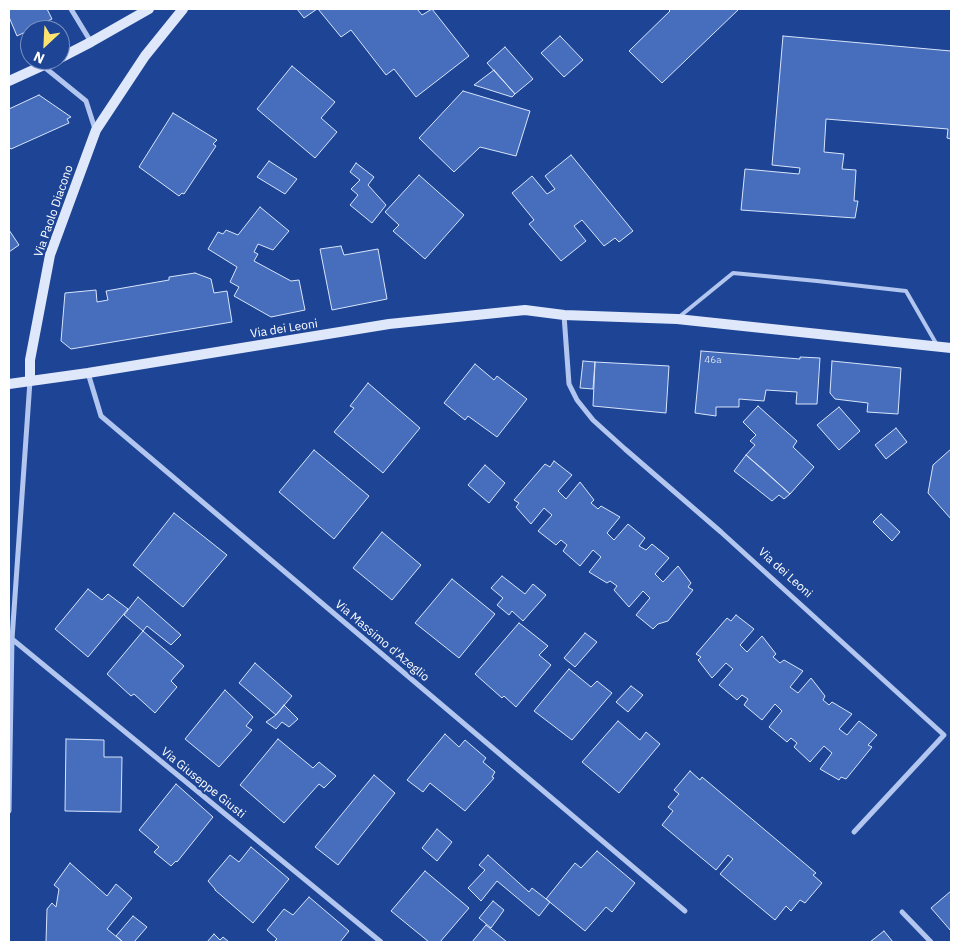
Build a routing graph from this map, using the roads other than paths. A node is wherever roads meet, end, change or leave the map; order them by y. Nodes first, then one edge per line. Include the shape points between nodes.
1 (71, 9) edge
2 (149, 9) edge
3 (183, 9) edge
4 (91, 42) junction
5 (70, 53) edge
6 (34, 70) edge
7 (48, 70) edge
8 (9, 81) edge
9 (96, 130) junction
10 (564, 315) junction
11 (677, 319) junction
12 (938, 347) junction
13 (951, 348) edge
14 (88, 373) junction
15 (30, 381) junction
16 (9, 384) edge
17 (12, 639) junction
18 (9, 811) edge
19 (854, 832) dead end
20 (684, 911) dead end
21 (902, 912) dead end
22 (381, 942) edge
23 (931, 942) edge

1 - 4 street
2 - 4 main road
3 - 9 main road, Via Paolo Diacono via 145,56
4 - 5 main road
6 - 8 main road
7 - 9 street via 86,101
9 - 15 main road, Via Paolo Diacono via 50,255 30,360
10 - 11 main road, Via dei Leoni
10 - 14 main road, Via dei Leoni via 525,310 389,324
10 - 19 street, Via dei Leoni via 569,384 577,400 594,420 944,735
11 - 12 main road, Via dei Leoni
11 - 12 lane via 733,273 817,281 906,291
12 - 13 main road, Via dei Leoni
14 - 15 main road, Via dei Leoni
14 - 20 street, Via Massimo d'Azeglio via 101,416
15 - 16 main road, Via dei Leoni
15 - 17 street, Via Paolo Diacono
17 - 18 street, Via Paolo Diacono
17 - 22 street, Via Giuseppe Giusti
21 - 23 street

